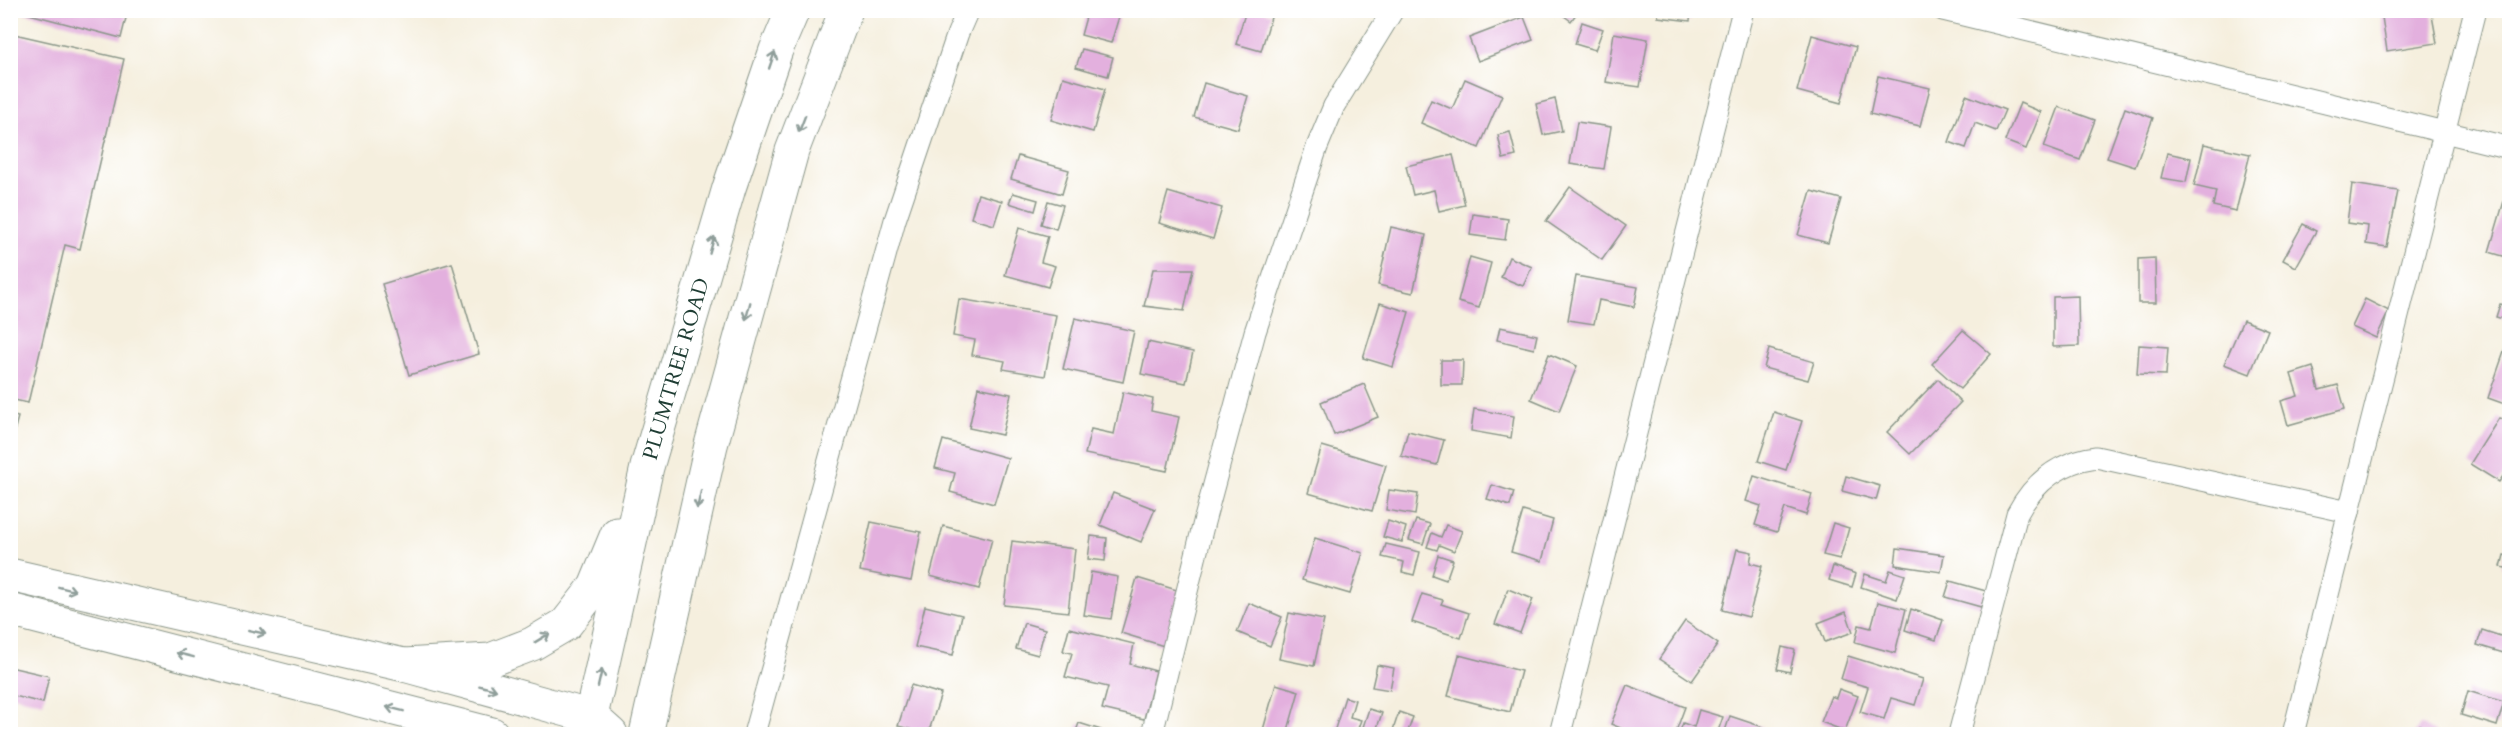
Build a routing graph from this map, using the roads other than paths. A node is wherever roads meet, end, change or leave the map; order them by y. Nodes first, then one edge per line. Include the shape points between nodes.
1 (793, 10) edge
2 (846, 10) edge
3 (968, 10) edge
4 (1393, 10) edge
5 (1743, 10) edge
6 (1943, 10) edge
7 (2475, 10) edge
8 (2445, 132) junction
9 (2510, 148) edge
10 (647, 467) junction
11 (2349, 512) junction
12 (10, 575) edge
13 (10, 610) edge
14 (404, 665) junction
15 (597, 729) edge
16 (492, 735) edge
17 (646, 735) edge
18 (754, 735) edge
19 (1152, 735) edge
20 (1560, 735) edge
21 (1959, 735) edge
22 (2293, 735) edge

10 -> 1 main road, PLUMTREE ROAD via 729,188
2 -> 17 main road via 792,151 711,445
3 - 18 street via 895,220
4 - 19 street via 1334,106 1321,136 1255,332
5 - 20 street
6 - 8 street
7 - 8 street
8 - 9 street
8 - 11 street
14 -> 10 main road via 490,660 532,644 566,624 595,587
15 -> 10 main road, PLUMTREE ROAD
11 - 21 street via 2096,457 2060,466 2027,495 2017,514
11 - 22 street
12 -> 14 main road
16 -> 13 main road
14 -> 15 main road

